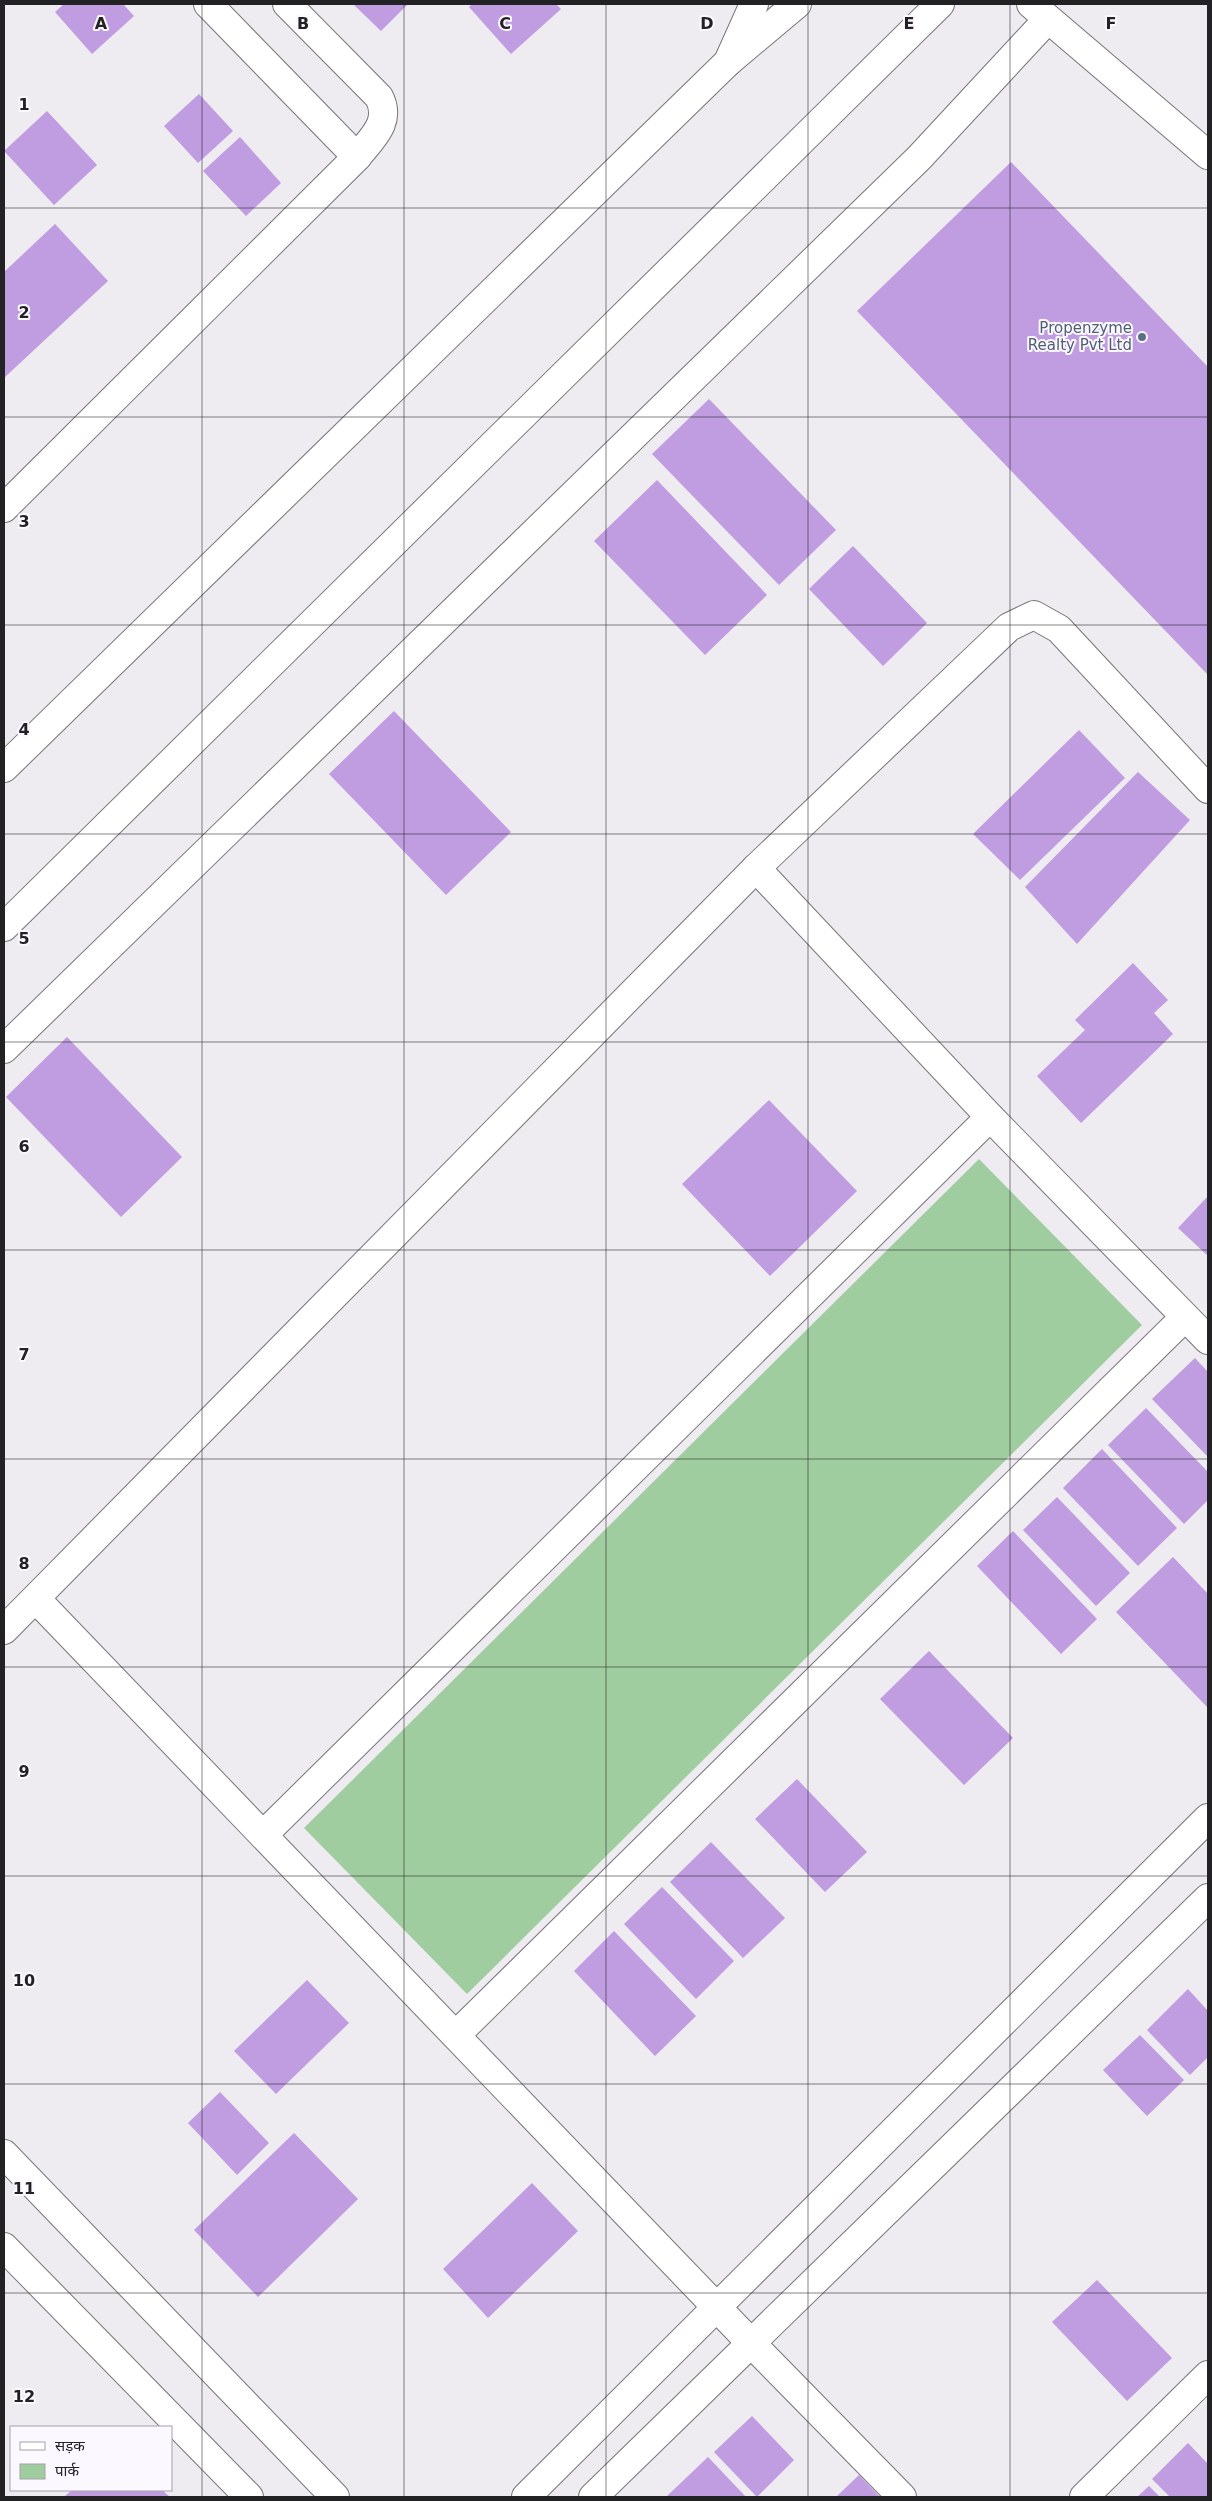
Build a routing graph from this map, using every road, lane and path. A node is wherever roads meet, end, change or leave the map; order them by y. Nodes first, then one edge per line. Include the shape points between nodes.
1 (208, 4) edge
2 (287, 4) edge
3 (754, 4) edge
4 (797, 4) edge
5 (940, 4) edge
6 (1039, 11) edge
7 (728, 62) junction
8 (1208, 155) edge
9 (358, 157) junction
10 (4, 508) edge
11 (4, 768) edge
12 (1208, 789) edge
13 (756, 868) junction
14 (4, 927) edge
15 (4, 1048) edge
16 (990, 1117) junction
17 (1185, 1317) junction
18 (1208, 1340) edge
19 (36, 1599) junction
20 (4, 1630) edge
21 (1208, 1818) edge
22 (263, 1835) junction
23 (1208, 1898) edge
24 (456, 2035) junction
25 (4, 2154) edge
26 (4, 2247) edge
27 (718, 2307) junction
28 (751, 2343) junction
29 (1208, 2375) edge
30 (248, 2497) edge
31 (335, 2497) edge
32 (526, 2497) edge
33 (593, 2497) edge
34 (902, 2497) edge
35 (1084, 2497) edge

1 - 9 main road
2 - 9 main road via 379,97 384,107 382,126
3 - 7 main road
4 - 7 main road
5 - 14 main road
6 - 8 main road
6 - 15 main road via 919,158
7 - 11 main road
9 - 10 main road
12 - 13 main road via 1060,629 1034,616 1009,627
13 - 16 main road
13 - 19 main road
16 - 17 main road
16 - 22 main road
17 - 18 main road
17 - 24 main road
19 - 20 main road
19 - 22 main road
21 - 27 main road
22 - 24 main road
23 - 28 main road
24 - 27 main road
25 - 31 main road
26 - 30 main road
27 - 28 main road
27 - 32 main road
28 - 33 main road
28 - 34 main road
29 - 35 main road

